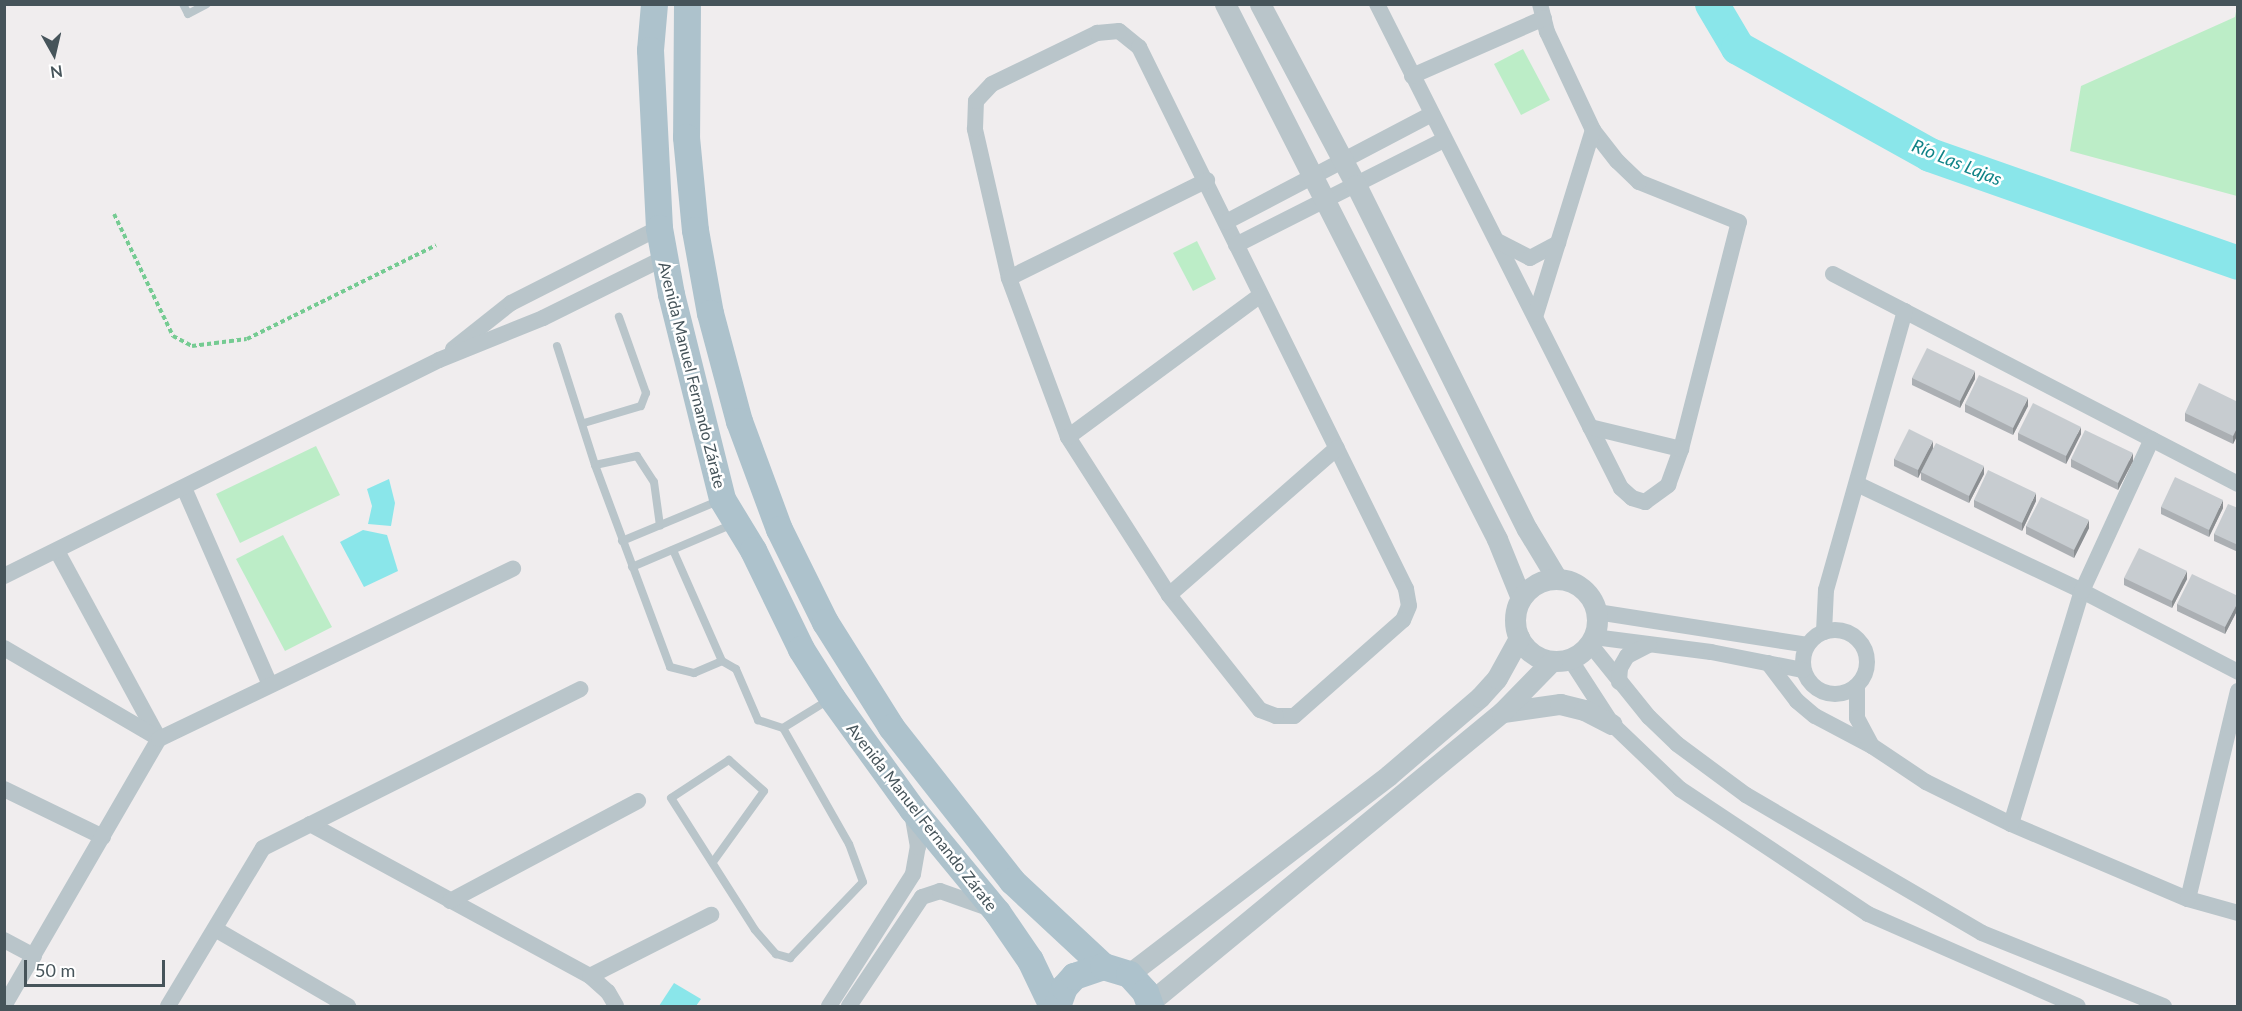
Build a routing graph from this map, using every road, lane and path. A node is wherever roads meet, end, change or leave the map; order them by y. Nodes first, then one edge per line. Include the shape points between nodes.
1 (183, 4) edge
2 (207, 4) edge
3 (654, 4) edge
4 (687, 4) edge
5 (1225, 4) edge
6 (1260, 4) edge
7 (1377, 4) edge
8 (1542, 11) edge
9 (1412, 76) junction
10 (1430, 115) junction
11 (1593, 130) junction
12 (1444, 140) junction
13 (1343, 160) junction
14 (1314, 176) junction
15 (1207, 180) junction
16 (1356, 185) junction
17 (1326, 200) junction
18 (114, 214) dead end
19 (1226, 222) junction
20 (659, 228) junction
21 (1496, 239) junction
22 (1558, 243) junction
23 (436, 245) dead end
24 (1236, 245) junction
25 (664, 258) junction
26 (1833, 274) dead end
27 (1009, 278) junction
28 (1259, 296) junction
29 (1905, 312) junction
30 (1536, 314) junction
31 (619, 317) dead end
32 (558, 346) dead end
33 (438, 360) junction
34 (584, 423) junction
35 (1590, 427) junction
36 (1068, 437) junction
37 (2152, 439) junction
38 (1337, 448) junction
39 (1681, 449) junction
40 (595, 465) junction
41 (1857, 484) junction
42 (2238, 484) edge
43 (184, 488) junction
44 (722, 499) junction
45 (736, 522) junction
46 (660, 526) junction
47 (622, 541) junction
48 (673, 550) junction
49 (57, 551) junction
50 (632, 567) junction
51 (513, 569) dead end
52 (4, 576) edge
53 (1557, 579) junction
54 (2082, 591) junction
55 (1169, 595) junction
56 (1521, 598) junction
57 (1597, 612) junction
58 (1690, 627) junction
59 (1824, 632) junction
60 (1519, 638) junction
61 (1592, 641) junction
62 (1653, 645) junction
63 (1807, 645) junction
64 (4, 648) edge
65 (1686, 649) junction
66 (1561, 660) junction
67 (722, 661) junction
68 (1768, 663) junction
69 (2238, 672) edge
70 (1807, 677) junction
71 (1619, 682) junction
72 (270, 685) junction
73 (1857, 686) junction
74 (580, 689) dead end
75 (2238, 691) edge
76 (832, 698) junction
77 (1502, 712) junction
78 (1815, 717) junction
79 (1612, 724) junction
80 (783, 728) junction
81 (159, 739) junction
82 (1872, 746) junction
83 (4, 789) edge
84 (638, 801) dead end
85 (912, 808) junction
86 (310, 824) junction
87 (2011, 824) junction
88 (103, 837) junction
89 (713, 862) junction
90 (907, 885) junction
91 (922, 897) junction
92 (2188, 898) junction
93 (450, 901) junction
94 (997, 912) junction
95 (2238, 913) edge
96 (711, 915) dead end
97 (215, 929) junction
98 (4, 940) edge
99 (34, 956) junction
100 (1103, 966) junction
101 (1129, 974) junction
102 (590, 976) junction
103 (1149, 1005) edge
104 (4, 1006) edge
105 (168, 1006) edge
106 (348, 1006) edge
107 (616, 1006) edge
108 (830, 1006) edge
109 (849, 1006) edge
110 (1054, 1006) edge
111 (2078, 1006) edge
112 (2164, 1006) edge

1 - 2 lane via 188,14
3 - 20 main road, Avenida Manuel Fernando Zárate via 650,50
4 - 100 main road, Avenida Manuel Fernando Zárate via 686,137 695,230 710,313 739,422 779,529 825,622 891,727 1012,881
5 - 14 street
6 - 13 street
7 - 9 street
8 - 9 street
8 - 11 street
9 - 10 street
10 - 12 street
10 - 13 street
11 - 22 street
11 - 39 street via 1639,182 1739,222
12 - 16 street
12 - 21 street
13 - 14 street
13 - 16 street
14 - 17 street
14 - 19 street
15 - 19 street
15 - 27 street
15 - 27 street via 1139,46 1119,31 1097,33 992,84 976,101 975,129
16 - 17 street
16 - 53 street via 1527,529
17 - 24 street
17 - 56 street via 1497,539
18 - 23 path via 173,336 192,346 247,339
19 - 24 street
20 - 25 main road, Avenida Manuel Fernando Zárate
20 - 33 street via 511,303
21 - 22 street via 1513,252 1530,258
21 - 30 street
22 - 30 street
24 - 28 street
25 - 33 street via 543,318
25 - 44 main road, Avenida Manuel Fernando Zárate
26 - 29 street
27 - 36 street
28 - 36 street
28 - 38 street
29 - 37 street
29 - 41 street
30 - 35 street
31 - 34 lane via 646,393 641,406
32 - 34 lane
33 - 43 street
34 - 40 lane
35 - 39 street
35 - 39 street via 1621,488 1632,498 1645,502 1668,485
36 - 55 street
37 - 42 street
37 - 54 street
38 - 55 street
38 - 55 street via 1406,589 1409,606 1403,620 1294,716 1275,716 1260,710
40 - 46 lane via 638,456 654,482
40 - 47 lane
41 - 54 street
41 - 59 street via 1826,591
43 - 49 street
43 - 72 street
44 - 45 main road, Avenida Manuel Fernando Zárate
44 - 46 lane
45 - 48 lane
45 - 76 main road, Avenida Manuel Fernando Zárate via 801,650
46 - 47 lane
47 - 50 lane
48 - 50 lane
48 - 67 lane
49 - 52 street
49 - 81 street
50 - 67 lane via 670,667 694,673
51 - 72 street
53 - 56 street via 1530,588
53 - 57 street via 1582,588
54 - 69 street
54 - 87 street
56 - 60 street via 1515,625
57 - 58 street
57 - 61 street
58 - 63 street
58 - 65 street
59 - 63 street
59 - 73 street via 1851,634 1864,649 1866,668
60 - 66 street via 1538,658
60 - 101 street via 1497,678 1389,776
61 - 62 street
61 - 66 street
61 - 71 street
62 - 65 street
62 - 71 street via 1639,647 1627,656 1620,668
63 - 70 street
64 - 81 street
65 - 68 street
66 - 77 street
66 - 79 street
67 - 80 lane via 736,669 758,720
68 - 70 street
68 - 78 street via 1797,701
70 - 73 street via 1819,691 1839,694
70 - 78 street
71 - 112 street via 1677,744 1746,795 1888,881 1982,933
72 - 81 street
73 - 82 street via 1857,718
74 - 86 street
75 - 92 street
76 - 80 lane
76 - 85 main road, Avenida Manuel Fernando Zárate
77 - 79 street via 1560,704 1584,710
77 - 103 street
78 - 82 street
79 - 111 street via 1680,789 1868,914
80 - 89 lane via 849,844 863,882 790,958 776,954 755,930
81 - 88 street
82 - 87 street via 1926,782
83 - 88 street
84 - 93 street
85 - 90 street via 918,847
85 - 94 main road, Avenida Manuel Fernando Zárate
86 - 93 street
86 - 97 street via 263,848
87 - 92 street
88 - 99 street
89 - 89 lane via 764,791 729,760 671,798
90 - 91 street
90 - 108 street
91 - 94 street via 939,891
91 - 109 street
92 - 95 street
93 - 102 street
94 - 110 main road, Avenida Manuel Fernando Zárate via 1030,960
96 - 102 street
97 - 105 street
97 - 106 street
98 - 99 street
99 - 104 street
100 - 101 main road
100 - 110 main road via 1074,976
101 - 103 main road
102 - 107 street via 608,992

